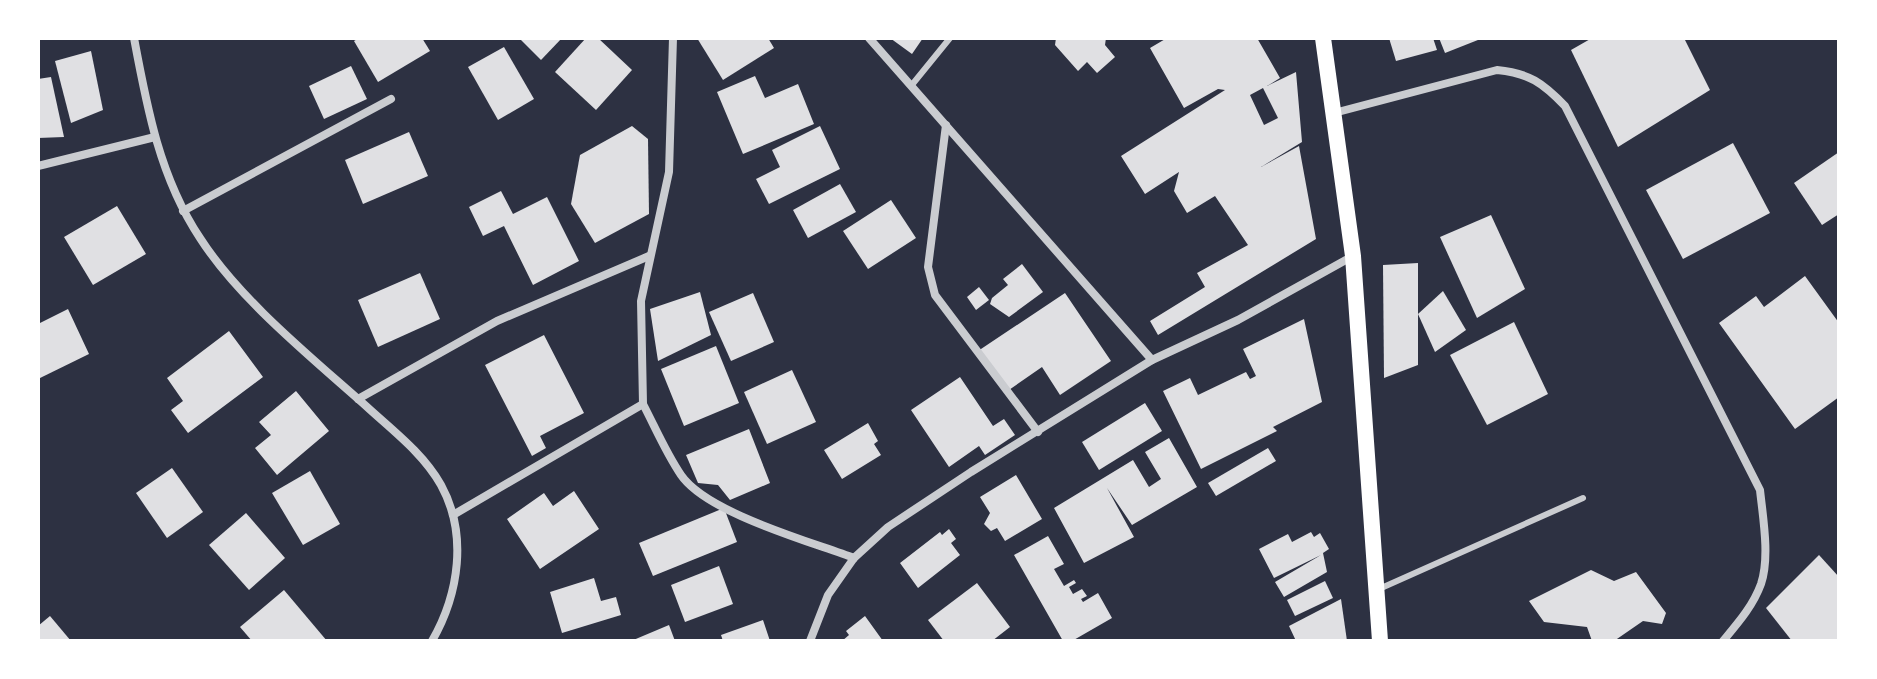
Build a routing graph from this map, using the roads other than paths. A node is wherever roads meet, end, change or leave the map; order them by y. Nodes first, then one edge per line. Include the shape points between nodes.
1 (134, 38) edge
2 (673, 38) edge
3 (869, 38) edge
4 (950, 38) edge
5 (1323, 38) edge
6 (911, 86) junction
7 (391, 99) dead end
8 (1334, 113) junction
9 (946, 125) junction
10 (155, 137) junction
11 (38, 166) edge
12 (183, 211) junction
13 (649, 256) junction
14 (1353, 256) junction
15 (1152, 360) junction
16 (358, 399) junction
17 (643, 404) junction
18 (1038, 432) junction
19 (1583, 498) dead end
20 (453, 515) junction
21 (854, 558) junction
22 (1375, 590) junction
23 (432, 641) edge
24 (810, 641) edge
25 (1380, 641) edge
26 (1723, 641) edge

1 - 10 street
2 - 13 street via 669,172
3 - 6 street
4 - 6 lane
5 - 8 main road
6 - 9 street
7 - 12 street
8 - 14 main road
8 - 26 street via 1497,70 1517,72 1545,85 1565,106 1760,490 1762,582 1746,614
9 - 15 street
9 - 18 street via 928,267 931,284
10 - 11 street
10 - 12 street
12 - 16 street via 224,271
13 - 16 street via 497,321
13 - 17 street via 641,301
14 - 15 street
14 - 22 main road
15 - 18 street
16 - 20 street via 424,459
17 - 20 street
17 - 21 street via 682,476 700,495 723,509
18 - 21 street via 888,527
19 - 22 lane
20 - 23 street via 457,573
21 - 24 street via 828,595
22 - 25 main road

